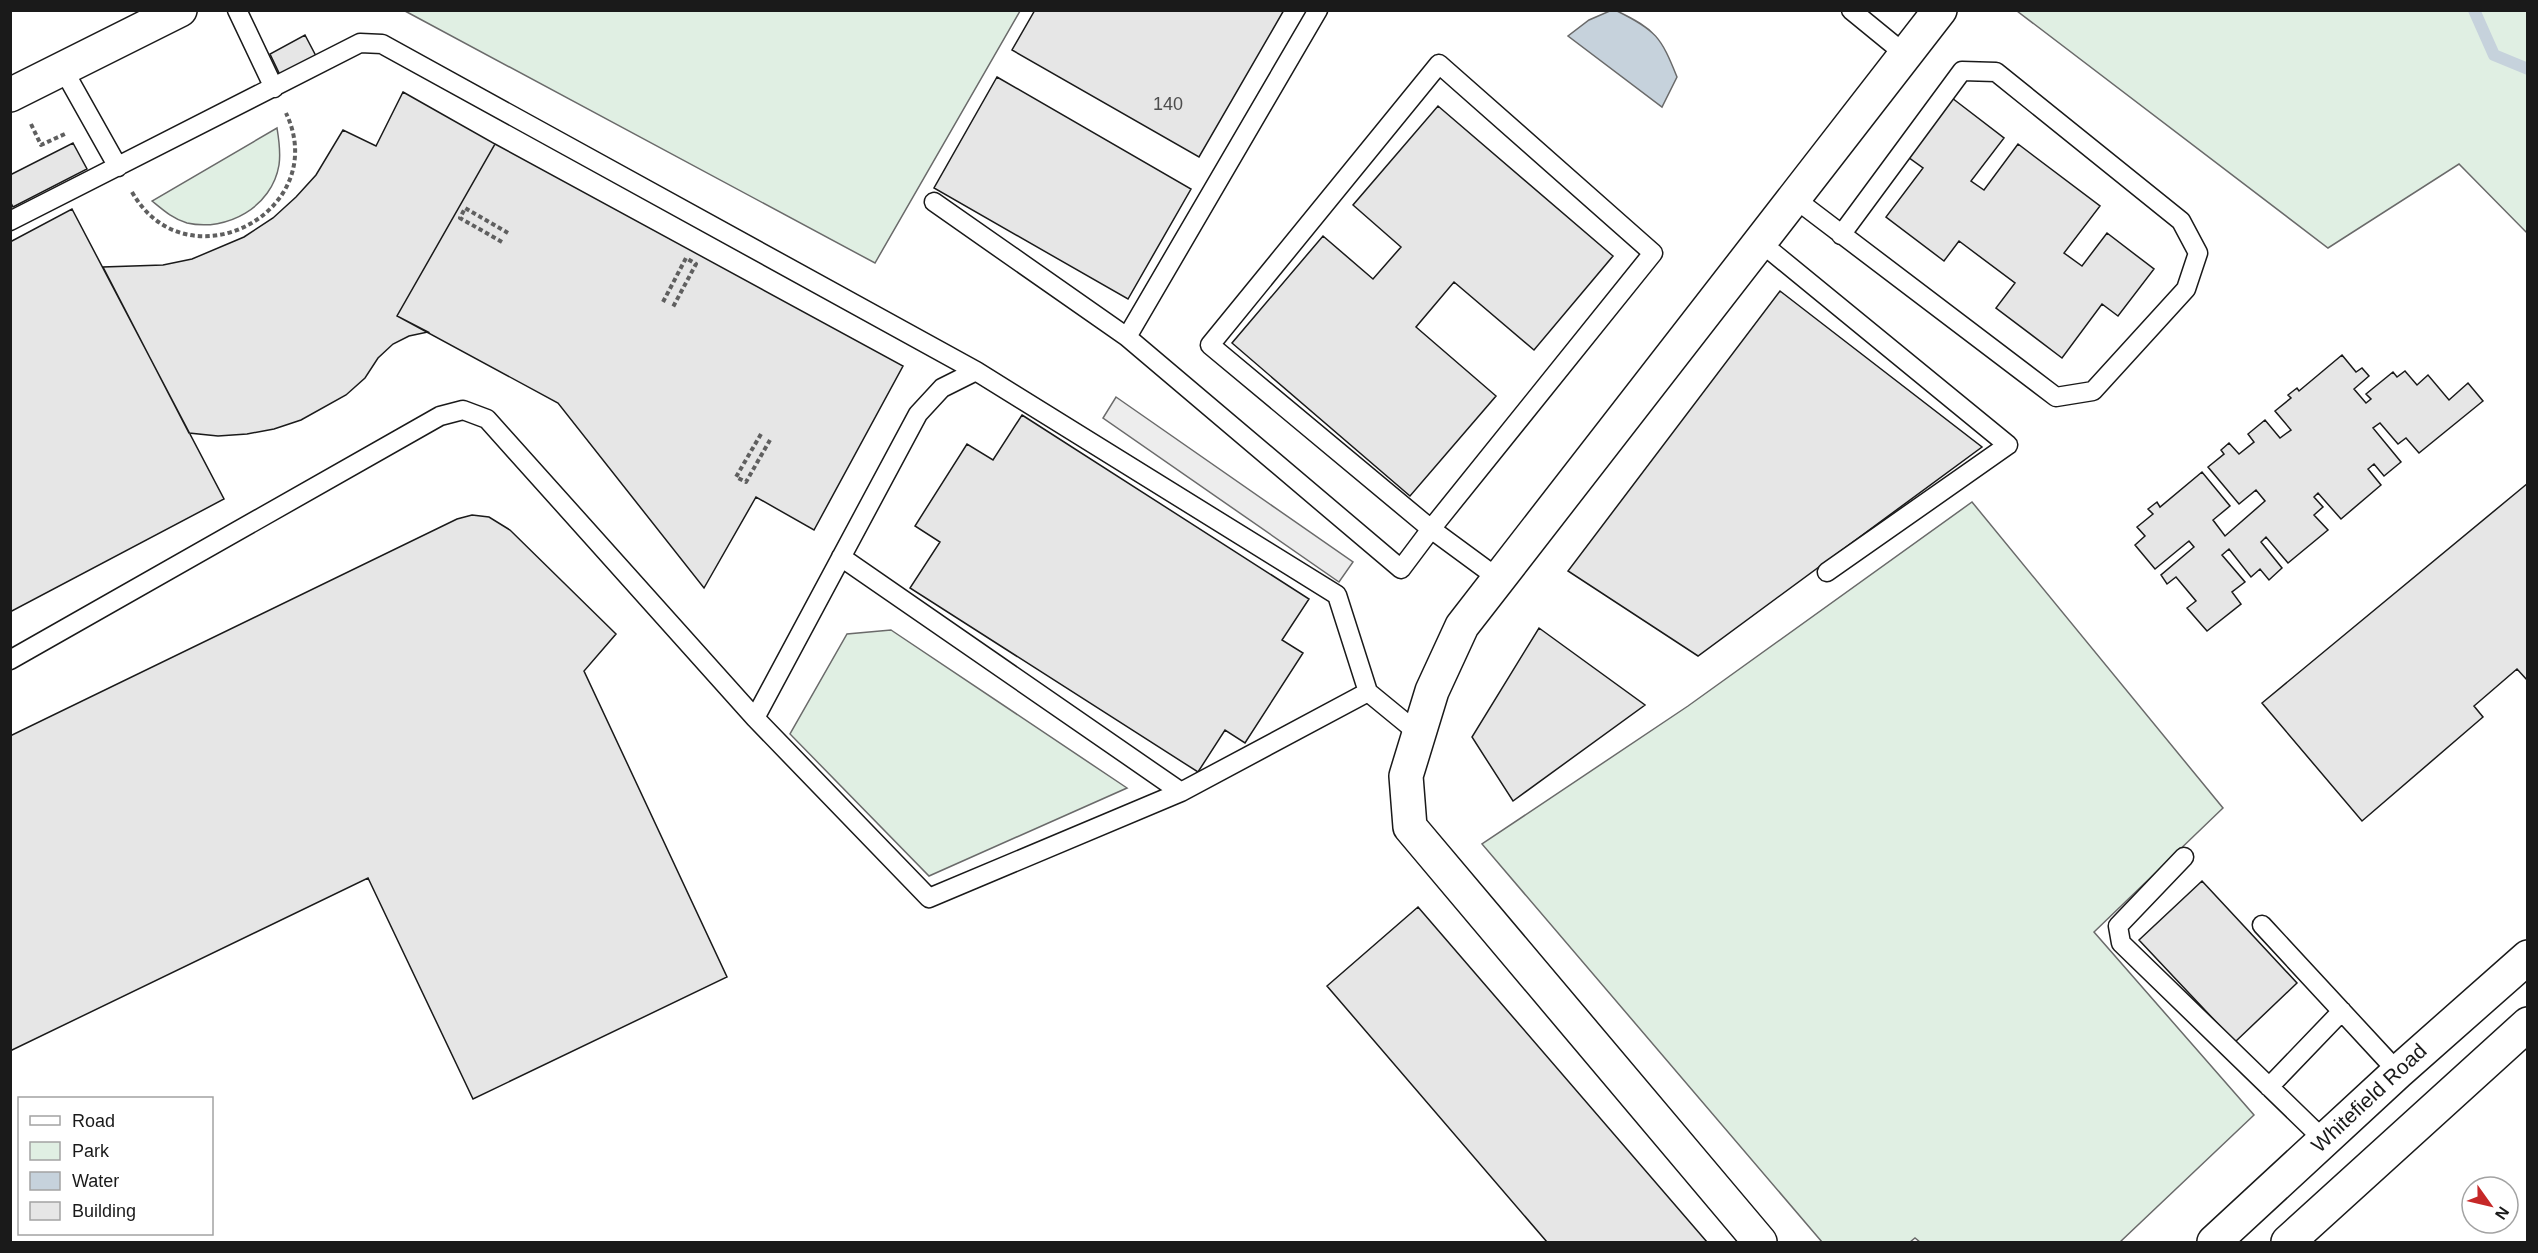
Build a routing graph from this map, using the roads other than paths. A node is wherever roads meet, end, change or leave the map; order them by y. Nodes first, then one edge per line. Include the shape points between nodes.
1 (180, 10) edge
2 (237, 10) edge
3 (1318, 10) edge
4 (1851, 10) edge
5 (1940, 10) edge
6 (1906, 55) junction
7 (63, 69) junction
8 (274, 88) junction
9 (13, 94) edge
10 (118, 167) junction
11 (1794, 198) junction
12 (934, 202) dead end
13 (10, 221) edge
14 (1841, 236) junction
15 (1760, 242) junction
16 (1127, 337) junction
17 (976, 371) junction
18 (1431, 529) junction
19 (841, 557) junction
20 (1827, 572) dead end
21 (1498, 579) junction
22 (10, 660) edge
23 (1368, 692) junction
24 (755, 718) junction
25 (1418, 733) junction
26 (1181, 792) junction
27 (2184, 857) dead end
28 (2262, 925) dead end
29 (2528, 957) edge
30 (2342, 1011) junction
31 (2528, 1024) edge
32 (2398, 1071) junction
33 (2269, 1087) junction
34 (2324, 1140) junction
35 (1760, 1242) edge
36 (2214, 1242) edge
37 (2288, 1242) edge

1 - 7 street
2 - 8 lane
3 - 16 lane
4 - 6 lane
5 - 6 street
6 - 11 street
7 - 9 street
7 - 10 lane
8 - 10 lane
8 - 17 lane via 360,43 382,44
10 - 13 lane
11 - 14 lane
11 - 15 street
12 - 16 lane
14 - 14 lane via 2056,397 2093,391 2186,289 2198,253 2181,221 1996,72 1962,71
15 - 20 lane via 2008,445
15 - 21 street
16 - 18 lane via 1401,569
17 - 19 lane via 942,388 918,414
17 - 23 lane via 1337,595
18 - 18 lane via 1210,345 1438,64 1653,253
18 - 21 lane
19 - 24 lane
19 - 26 lane
21 - 25 street via 1462,626 1432,691
22 - 24 lane via 440,416 463,411 487,419
23 - 25 lane
23 - 26 lane
24 - 26 lane via 929,898
25 - 35 street via 1407,776 1410,827
27 - 33 lane via 2118,926 2121,943
28 - 30 lane
29 - 32 street, Whitefield Road
30 - 32 lane
30 - 33 lane
31 - 37 street
32 - 34 street, Whitefield Road
33 - 34 lane
34 - 36 street, Whitefield Road

